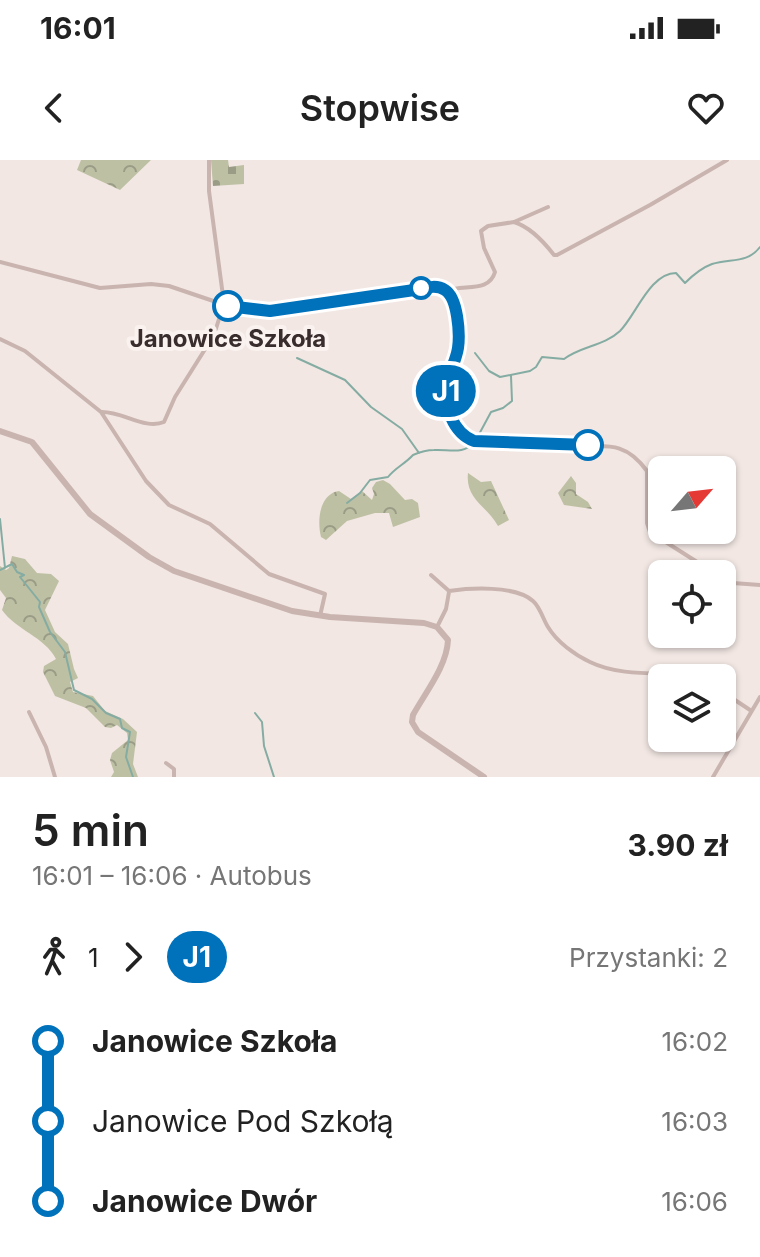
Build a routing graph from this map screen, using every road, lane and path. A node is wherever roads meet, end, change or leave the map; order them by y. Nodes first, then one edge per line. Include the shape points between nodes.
1 (209, 160) edge
2 (727, 160) edge
3 (548, 207) dead end
4 (514, 222) junction
5 (0, 262) edge
6 (446, 291) junction
7 (222, 305) junction
8 (0, 339) edge
9 (0, 345) edge
10 (11, 345) junction
11 (101, 412) junction
12 (0, 431) edge
13 (694, 560) edge
14 (431, 575) dead end
15 (736, 583) edge
16 (760, 585) edge
17 (449, 591) junction
18 (320, 616) junction
19 (437, 627) junction
20 (648, 672) edge
21 (760, 697) edge
22 (736, 701) edge
23 (750, 710) junction
24 (29, 712) dead end
25 (166, 763) dead end
26 (55, 777) edge
27 (174, 777) edge
28 (484, 777) edge
29 (713, 777) edge

1 - 7 street
2 - 4 street via 557,255
3 - 4 street
4 - 6 street via 481,231 495,272 491,283
5 - 7 street via 100,288 181,288
6 - 7 street via 434,287 270,311
6 - 13 street via 458,319 459,343 446,400 460,432 474,441 625,450 647,471 650,532
7 - 11 street via 214,335 164,422 155,425
8 - 10 street
9 - 10 street
10 - 11 street
11 - 18 street via 159,496 210,524 269,574 325,594
12 - 18 street via 32,442 90,514 164,566
14 - 17 street
15 - 16 street
17 - 19 street
17 - 20 street via 486,589 529,598 557,640 593,664
18 - 19 street
19 - 28 street via 448,646 412,722 418,732
21 - 23 street
22 - 23 street
23 - 29 street
24 - 26 street
25 - 27 street

